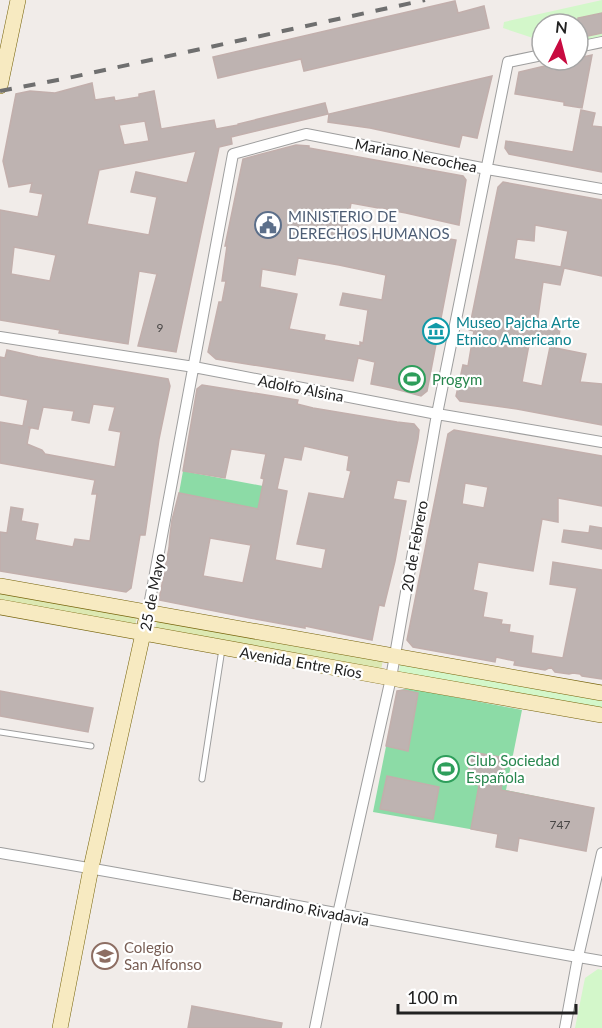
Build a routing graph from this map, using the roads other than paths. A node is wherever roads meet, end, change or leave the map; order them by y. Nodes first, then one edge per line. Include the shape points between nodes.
1 (18, 0) edge
2 (530, 57) edge
3 (0, 83) edge
4 (232, 154) joint
5 (487, 169) junction
6 (602, 189) edge
7 (0, 337) edge
8 (194, 367) junction
9 (437, 414) junction
10 (602, 442) edge
11 (0, 586) edge
12 (0, 607) edge
13 (148, 611) junction
14 (144, 633) junction
15 (223, 648) junction
16 (394, 656) junction
17 (391, 678) junction
18 (602, 693) edge
19 (602, 715) edge
20 (0, 732) edge
21 (91, 746) dead end
22 (202, 779) dead end
23 (0, 853) edge
24 (602, 853) edge
25 (91, 868) junction
26 (338, 914) junction
27 (578, 957) junction
28 (602, 961) edge
29 (60, 1028) edge
30 (315, 1028) edge
31 (565, 1028) edge

1 - 3 main road
2 - 5 street, 20 de Febrero via 508,62
4 - 5 street, Mariano Necochea via 306,134
4 - 8 street, 25 de Mayo
5 - 6 street, Mariano Necochea
5 - 9 street, 20 de Febrero
7 - 8 street, Adolfo Alsina
8 - 9 street, Adolfo Alsina
8 - 13 street, 25 de Mayo
9 - 10 street, Adolfo Alsina
9 - 16 street, 20 de Febrero
11 - 13 main road, Avenida Entre Ríos
12 - 14 main road, Avenida Entre Ríos
13 - 14 main road, 25 de Mayo
13 - 16 main road, Avenida Entre Ríos
14 - 15 main road, Avenida Entre Ríos
14 - 25 main road, 25 de Mayo
15 - 17 main road, Avenida Entre Ríos
15 - 22 lane
16 - 17 street, 20 de Febrero
16 - 18 main road, Avenida Entre Ríos
17 - 19 main road, Avenida Entre Ríos
17 - 26 street, 20 de Febrero
20 - 21 lane
23 - 25 street, Bernardino Rivadavia
24 - 27 street
25 - 26 street, Bernardino Rivadavia
25 - 29 main road, 25 de Mayo
26 - 27 street, Bernardino Rivadavia
26 - 30 street, 20 de Febrero
27 - 28 street, Bernardino Rivadavia
27 - 31 street

